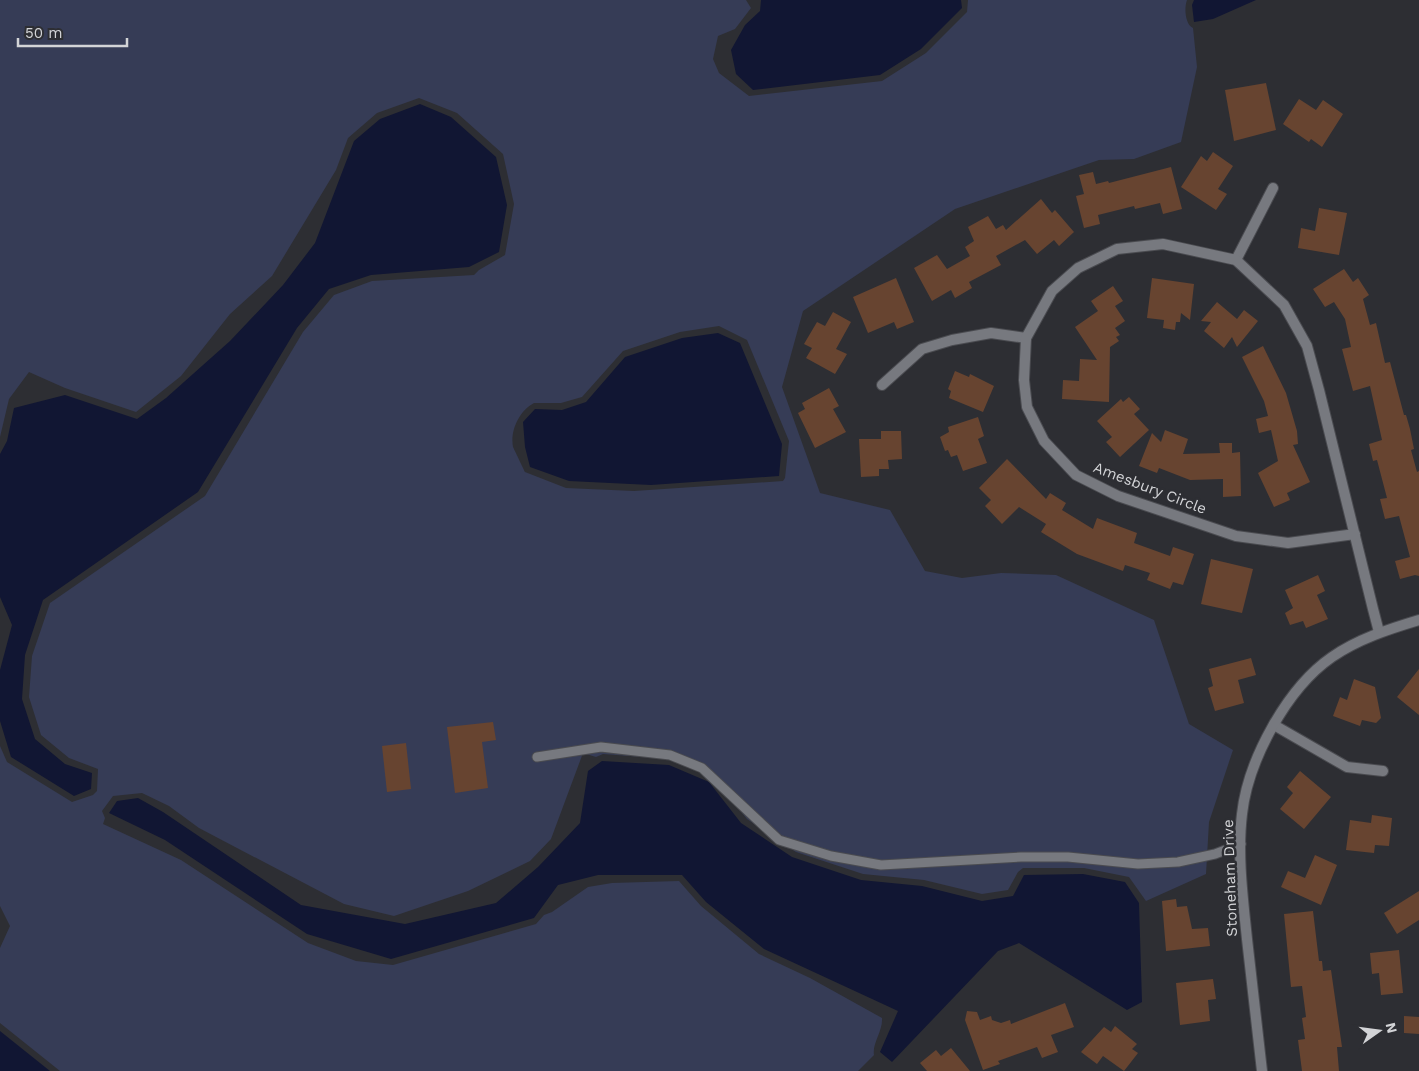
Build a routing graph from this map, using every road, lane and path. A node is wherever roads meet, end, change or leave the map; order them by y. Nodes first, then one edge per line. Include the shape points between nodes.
1 (1273, 188) dead end
2 (1236, 260) junction
3 (1026, 338) junction
4 (882, 385) dead end
5 (1354, 534) junction
6 (1419, 620) edge
7 (1378, 632) junction
8 (1274, 724) junction
9 (537, 757) dead end
10 (1383, 771) dead end
11 (1241, 844) junction
12 (1262, 1071) edge

1 - 2 street
2 - 3 street, Amesbury Circle via 1163,244 1117,249 1078,268 1052,291
2 - 5 street via 1284,306 1307,346
3 - 4 street via 991,333 922,349
3 - 5 street, Amesbury Circle via 1024,380 1027,406 1044,441 1076,476 1118,496 1236,536 1288,543
5 - 7 street
6 - 7 street, Stoneham Drive
7 - 8 street, Stoneham Drive via 1332,657 1302,684
8 - 10 street via 1347,767
8 - 11 street, Stoneham Drive via 1254,766 1242,814
9 - 11 lane via 601,747 670,755 702,768 779,840 831,856 881,865 1021,857 1068,857 1138,864 1178,862
11 - 12 street, Stoneham Drive via 1243,900

